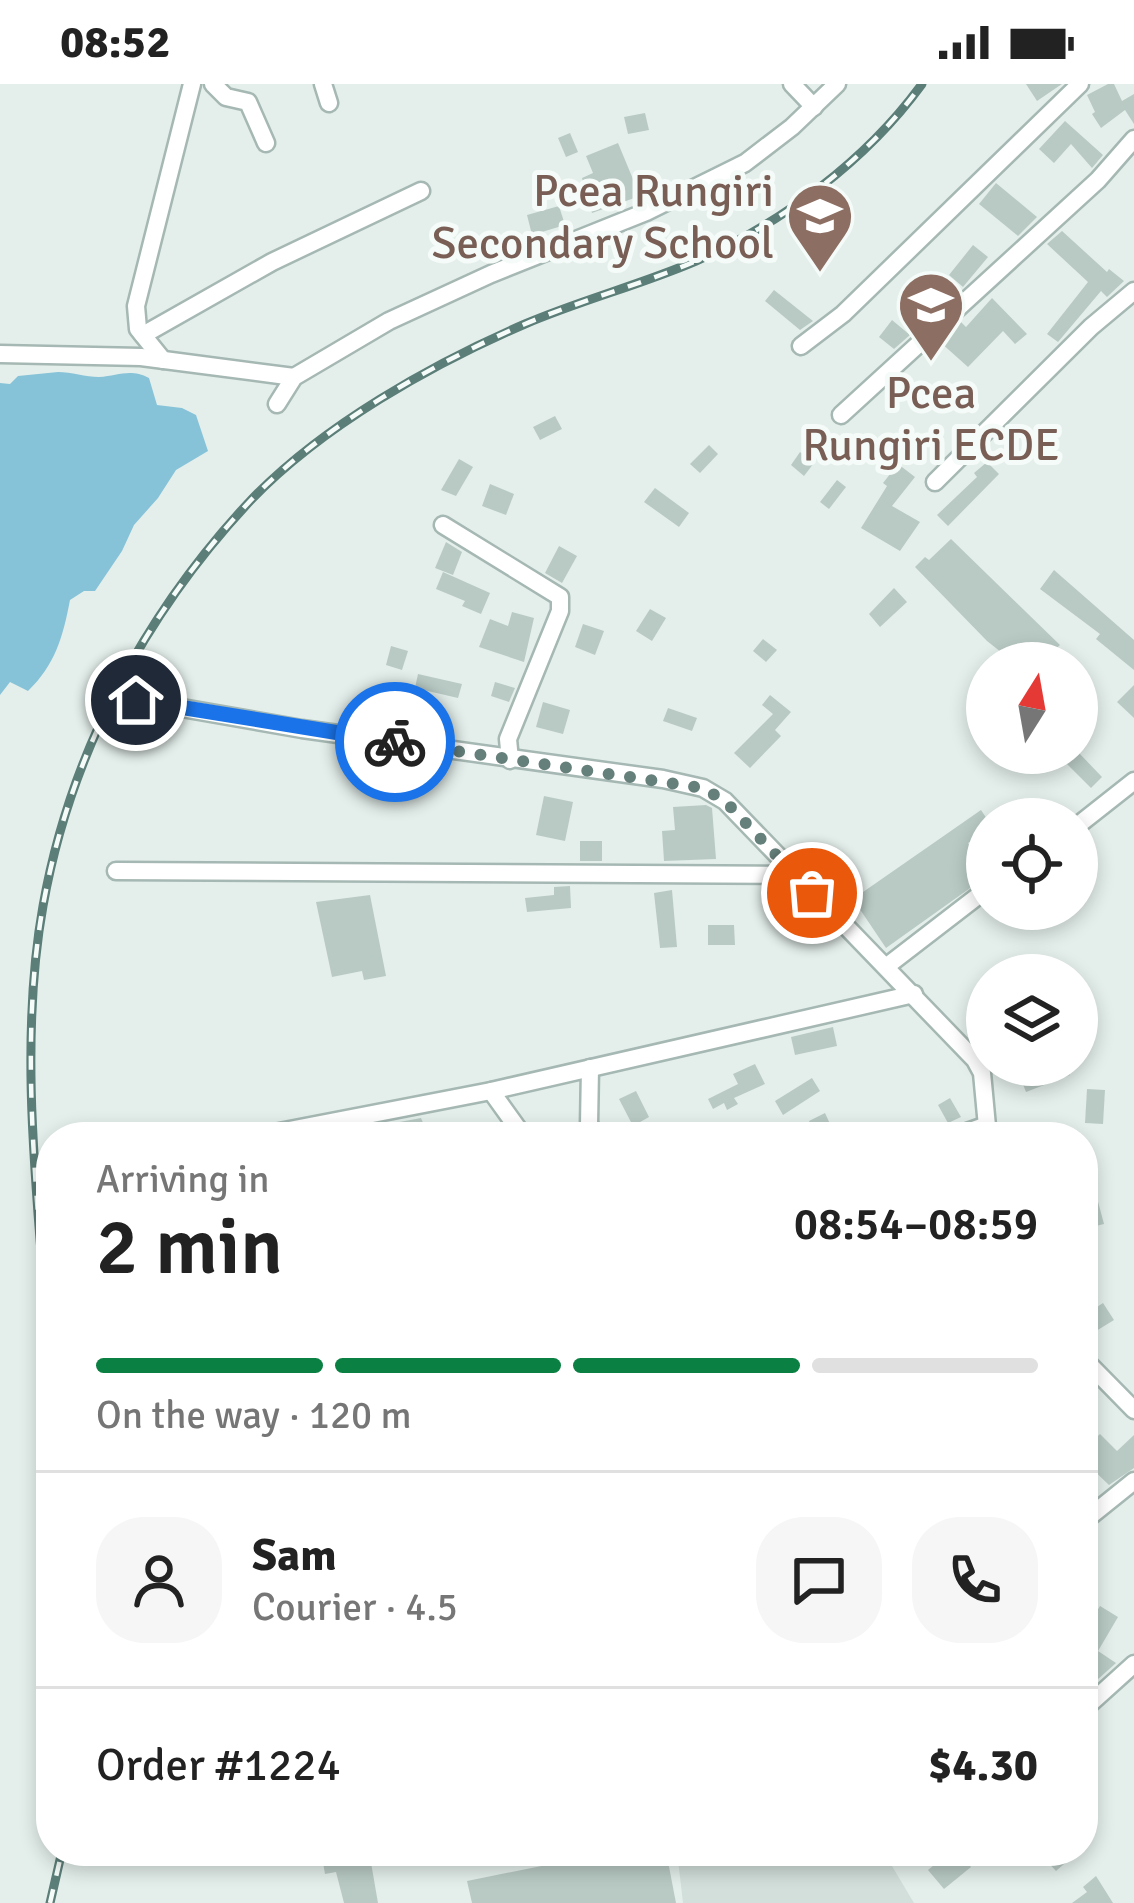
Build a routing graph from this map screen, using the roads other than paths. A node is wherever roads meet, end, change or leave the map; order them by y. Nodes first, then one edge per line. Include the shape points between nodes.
1 (212, 84) edge
2 (323, 84) edge
3 (792, 84) edge
4 (837, 84) edge
5 (1080, 84) edge
6 (191, 87) edge
7 (329, 103) dead end
8 (814, 107) junction
9 (1134, 139) edge
10 (266, 143) dead end
11 (421, 191) dead end
12 (1134, 291) edge
13 (143, 335) junction
14 (801, 346) dead end
15 (0, 355) edge
16 (164, 360) junction
17 (294, 377) junction
18 (277, 404) dead end
19 (841, 415) dead end
20 (935, 482) dead end
21 (443, 525) dead end
22 (136, 700) dead end
23 (511, 760) junction
24 (1134, 782) edge
25 (1098, 810) edge
26 (116, 871) dead end
27 (798, 875) junction
28 (966, 905) edge
29 (887, 966) junction
30 (914, 994) junction
31 (590, 1068) junction
32 (491, 1091) junction
33 (331, 1122) edge
34 (513, 1122) edge
35 (589, 1122) edge
36 (987, 1122) edge
37 (1098, 1373) edge
38 (1134, 1410) edge
39 (1134, 1481) edge
40 (1098, 1510) edge
41 (1134, 1664) edge
42 (1098, 1696) edge

1 - 6 street
1 - 10 street via 226,98 248,102
2 - 7 street
3 - 8 street
4 - 8 street
5 - 14 street
6 - 13 street via 136,306
8 - 17 street via 745,163 440,296
9 - 19 street
11 - 13 street
12 - 20 street
13 - 16 street
15 - 16 street
16 - 17 street
17 - 18 street
21 - 23 street via 560,597 508,739
22 - 23 street
23 - 27 street via 703,788
24 - 25 street
26 - 27 street
27 - 29 street
28 - 29 street
29 - 30 street
30 - 31 street
30 - 36 street via 975,1060
31 - 32 street
31 - 35 street
32 - 33 street
32 - 34 street
37 - 38 street
39 - 40 street
41 - 42 street

